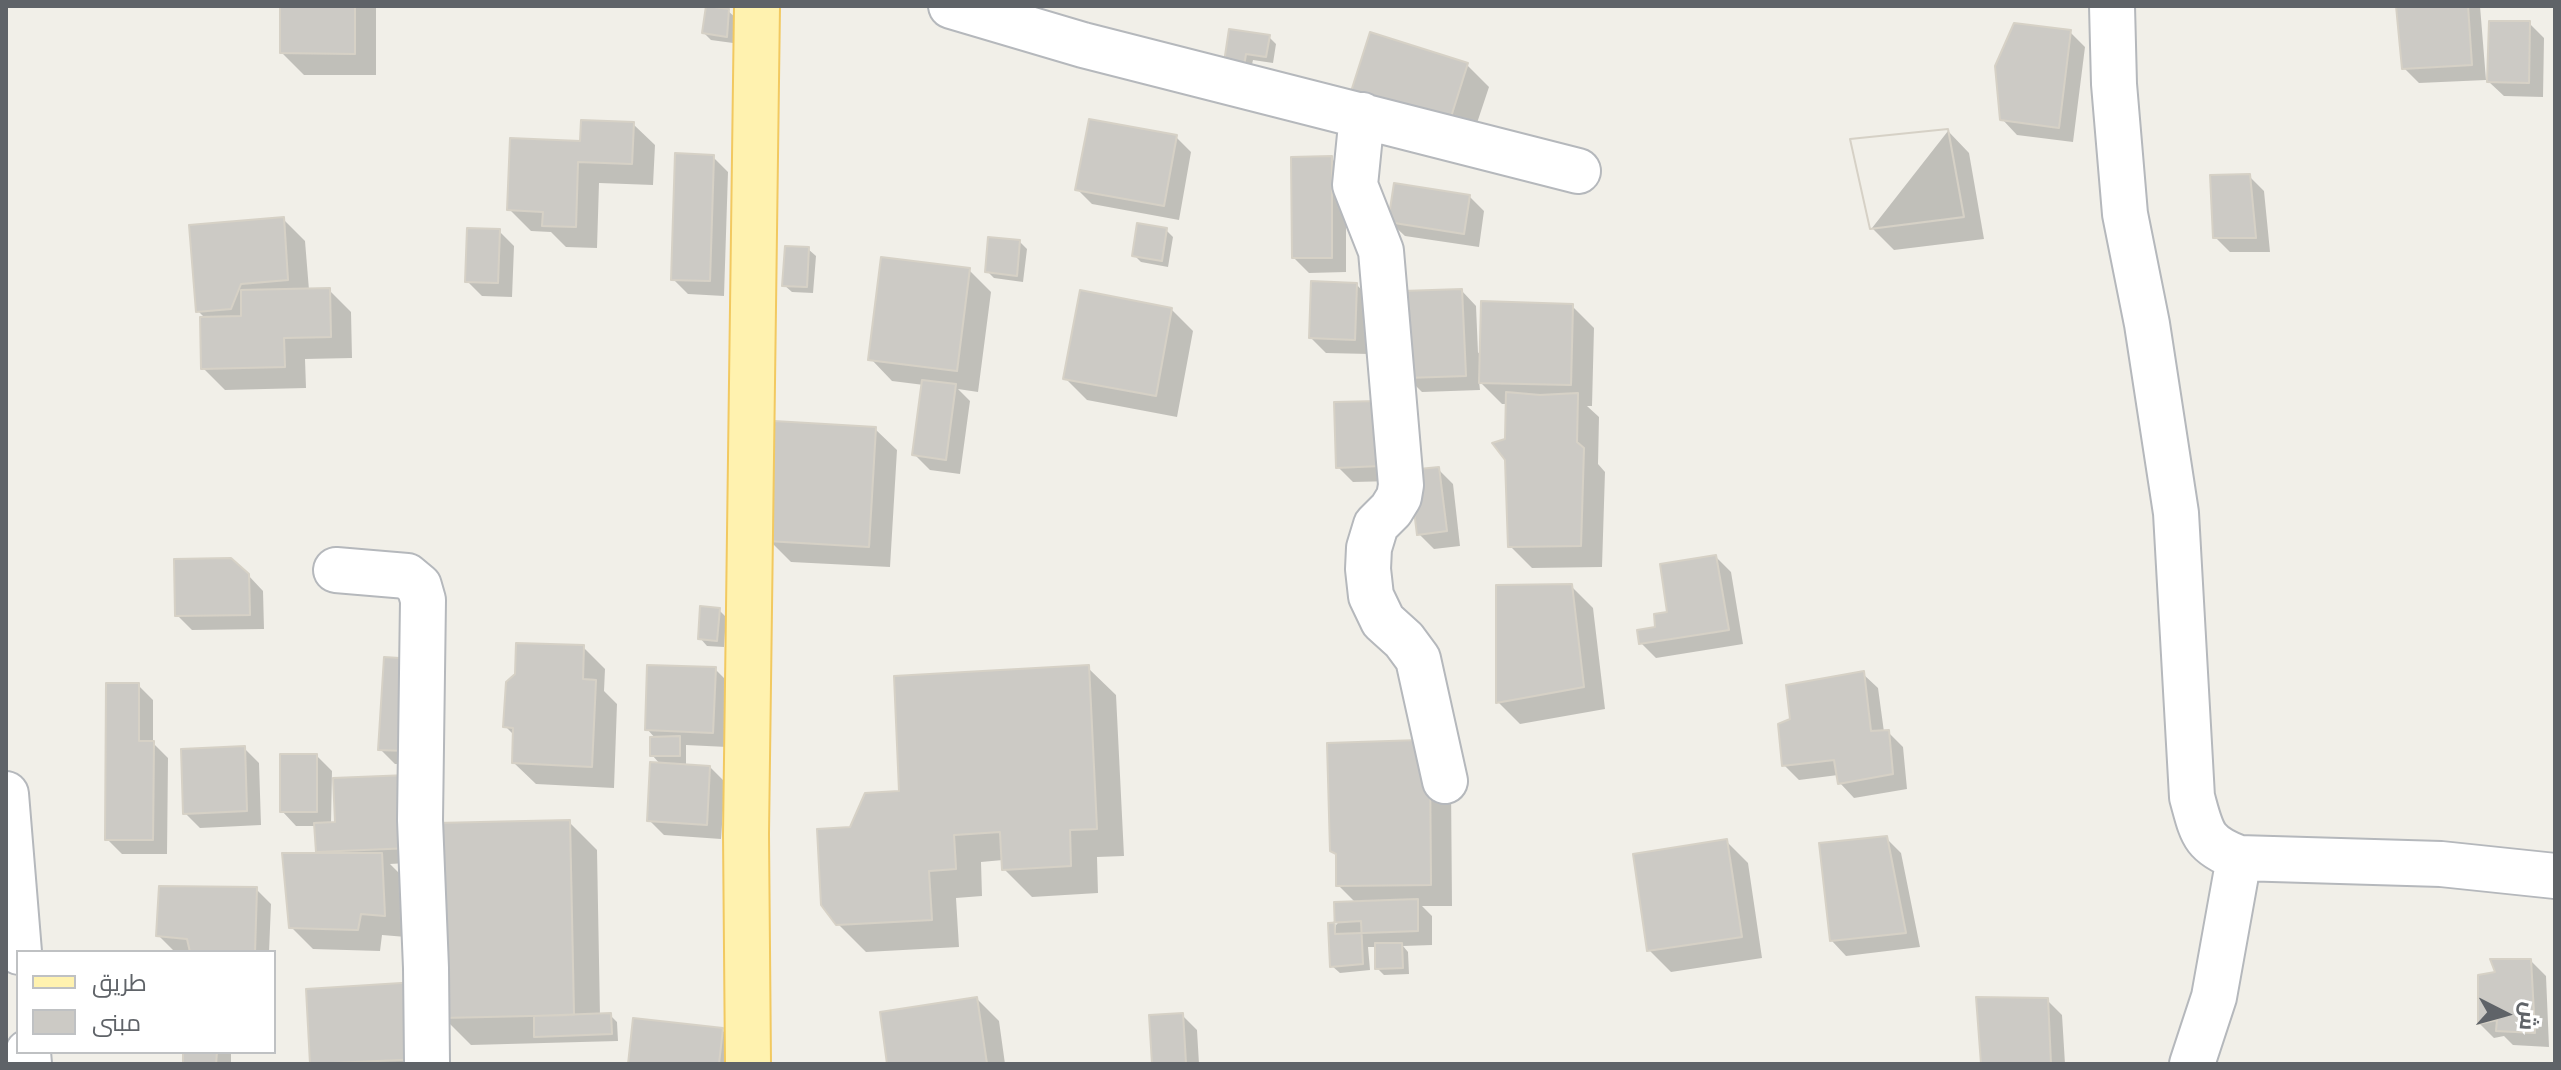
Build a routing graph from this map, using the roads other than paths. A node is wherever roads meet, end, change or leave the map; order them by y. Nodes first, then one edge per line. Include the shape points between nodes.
1 (757, 6) edge
2 (951, 6) edge
3 (2112, 6) edge
4 (1362, 115) junction
5 (1578, 171) dead end
6 (336, 570) dead end
7 (1445, 781) dead end
8 (6, 794) edge
9 (2239, 858) junction
10 (2555, 876) edge
11 (19, 950) edge
12 (424, 1063) edge
13 (748, 1064) edge
14 (2192, 1064) edge

1 - 13 main road
2 - 4 street
3 - 9 street via 2125,214 2176,513 2192,797 2202,833 2217,850
4 - 5 street
4 - 7 street via 1355,185 1381,251 1401,485 1391,510 1376,525 1369,548 1371,596 1383,621 1418,659
6 - 12 street via 407,576 419,586 423,600
8 - 11 street
9 - 10 street via 2441,864
9 - 14 street via 2214,997

